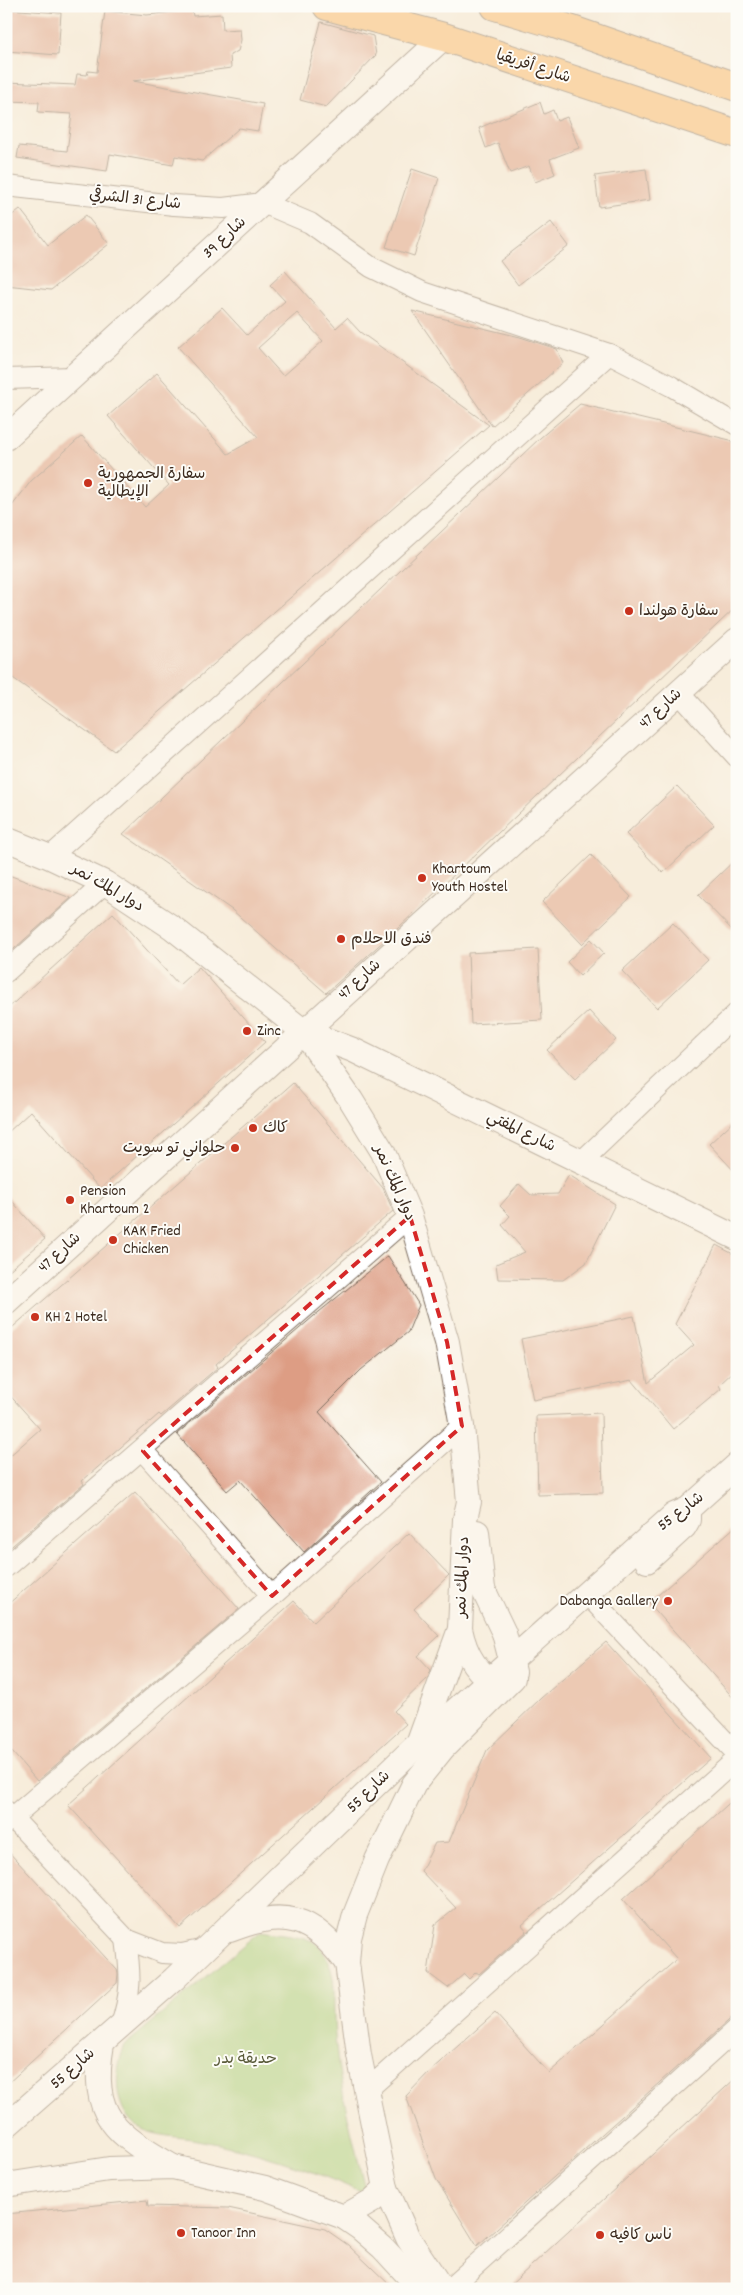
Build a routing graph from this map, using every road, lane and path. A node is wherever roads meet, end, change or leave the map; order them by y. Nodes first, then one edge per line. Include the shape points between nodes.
1 (327, 6) edge
2 (495, 6) edge
3 (444, 37) junction
4 (737, 87) edge
5 (737, 134) edge
6 (6, 186) edge
7 (264, 202) junction
8 (608, 354) junction
9 (73, 377) junction
10 (6, 379) edge
11 (737, 425) edge
12 (6, 438) edge
13 (737, 640) edge
14 (679, 693) junction
15 (737, 757) edge
16 (6, 839) edge
17 (50, 857) junction
18 (105, 883) junction
19 (6, 972) edge
20 (737, 1013) edge
21 (303, 1032) junction
22 (581, 1162) junction
23 (410, 1216) junction
24 (737, 1238) edge
25 (6, 1302) edge
26 (462, 1426) junction
27 (142, 1451) junction
28 (737, 1465) edge
29 (469, 1502) junction
30 (6, 1567) edge
31 (272, 1596) junction
32 (592, 1600) junction
33 (498, 1620) junction
34 (556, 1620) junction
35 (460, 1629) junction
36 (504, 1676) junction
37 (418, 1744) junction
38 (737, 1754) edge
39 (737, 1759) edge
40 (8, 1817) edge
41 (126, 1939) junction
42 (213, 1941) junction
43 (347, 1963) junction
44 (120, 2028) junction
45 (737, 2029) edge
46 (102, 2044) junction
47 (366, 2091) junction
48 (6, 2126) edge
49 (173, 2167) junction
50 (6, 2186) edge
51 (386, 2188) junction
52 (344, 2217) junction
53 (421, 2289) edge
54 (442, 2289) edge
55 (449, 2289) edge

1 - 3 highway, شارع أفريقيا
2 - 4 highway via 552,22
3 - 5 highway, شارع أفريقيا
3 - 7 street, شارع 39
6 - 7 street, شارع 31 الشرقي via 213,208
7 - 8 street via 310,223 370,267 422,292
7 - 9 street, شارع 39
8 - 11 street via 672,386
8 - 17 street
9 - 10 street
9 - 12 street, شارع 39
13 - 14 street, شارع 47
14 - 15 street
14 - 21 street, شارع 47
16 - 17 street, دوار المك نمر
17 - 18 street, دوار المك نمر
18 - 19 street
18 - 21 street, دوار المك نمر via 173,928
20 - 22 street
21 - 22 street, شارع المفتي via 353,1050
21 - 23 street, دوار المك نمر via 383,1152
21 - 25 street, شارع 47
22 - 24 street, شارع المفتي
23 - 26 street, دوار المك نمر via 447,1342
23 - 27 street
26 - 29 street, دوار المك نمر
26 - 31 street
27 - 30 street
27 - 31 street
28 - 32 street, شارع 55 via 688,1509 674,1514
29 - 33 street via 475,1518 484,1588
29 - 35 street, دوار المك نمر via 465,1519
31 - 40 street
32 - 34 street, شارع 55
32 - 36 street
32 - 38 street
33 - 34 street via 527,1627
33 - 36 street via 504,1633
34 - 36 street, شارع 55
35 - 36 street, دوار المك نمر via 468,1658
35 - 37 street
36 - 37 street, شارع 55
36 - 43 street via 427,1766 404,1802 376,1860 355,1915
37 - 42 street, شارع 55
39 - 47 street
40 - 41 street
41 - 42 street via 162,1953 182,1954
41 - 44 street via 130,1992
42 - 43 street via 253,1921 277,1918 315,1929 326,1937
42 - 44 street, شارع 55
43 - 47 street via 358,2055
44 - 46 street, شارع 55
45 - 55 street
46 - 48 street, شارع 55
46 - 49 street via 98,2067 100,2091 115,2128
47 - 51 street
49 - 50 street via 109,2169
49 - 52 street via 265,2188
51 - 52 street via 372,2201
51 - 54 street via 408,2238
52 - 53 street via 383,2248

